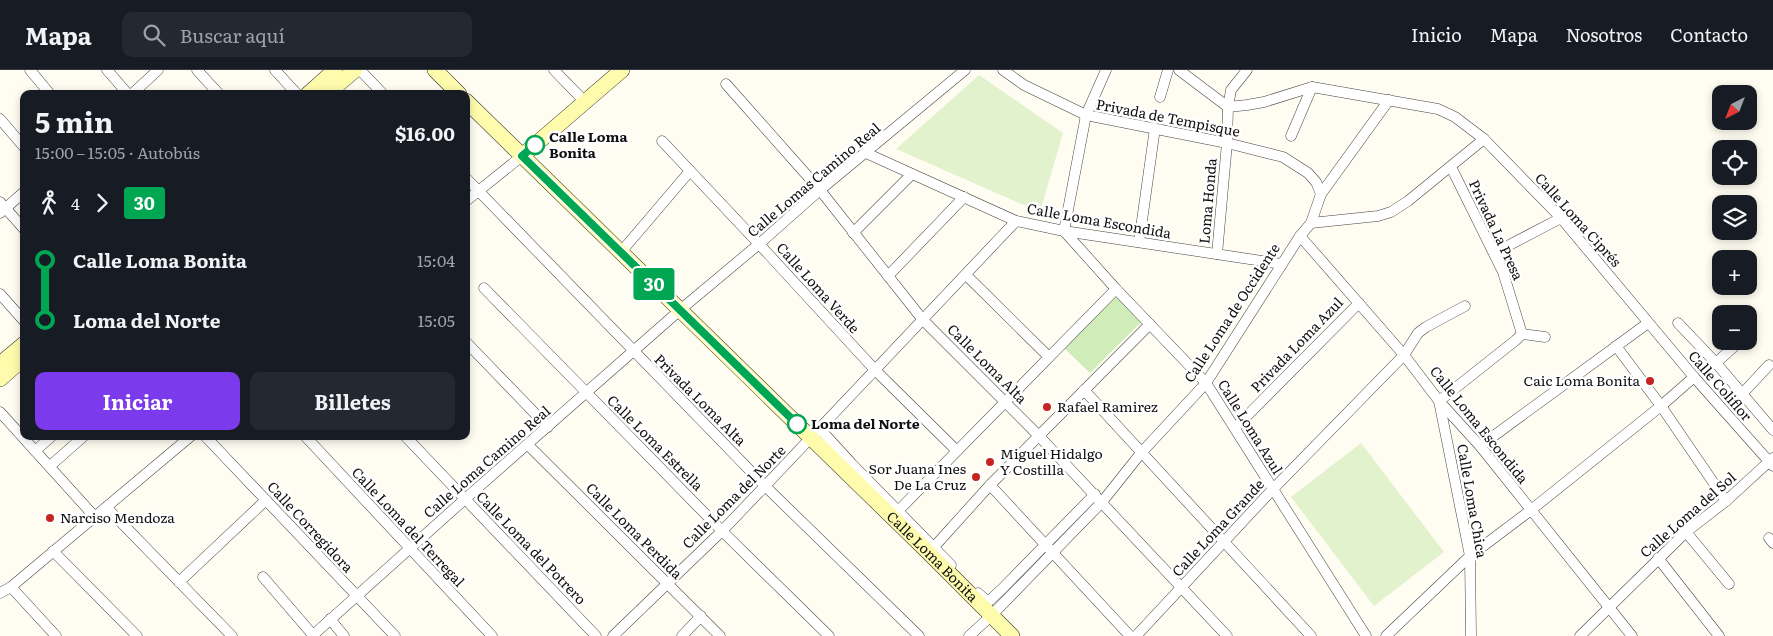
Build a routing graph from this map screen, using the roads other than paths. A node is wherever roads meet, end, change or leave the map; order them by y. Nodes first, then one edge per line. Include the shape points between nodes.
1 (30, 70) edge
2 (107, 70) edge
3 (158, 70) edge
4 (197, 70) edge
5 (275, 70) edge
6 (335, 70) edge
7 (355, 70) edge
8 (360, 70) edge
9 (435, 70) edge
10 (554, 70) edge
11 (622, 70) edge
12 (965, 70) edge
13 (1003, 70) edge
14 (1106, 70) edge
15 (1168, 70) edge
16 (1179, 70) edge
17 (1247, 70) edge
18 (726, 84) dead end
19 (1312, 87) junction
20 (47, 90) edge
21 (124, 90) edge
22 (136, 90) edge
23 (214, 90) edge
24 (293, 90) edge
25 (312, 90) edge
26 (332, 90) edge
27 (379, 90) edge
28 (452, 90) edge
29 (1160, 97) dead end
30 (1389, 100) junction
31 (585, 102) junction
32 (470, 105) edge
33 (1228, 106) junction
34 (1086, 116) junction
35 (0, 119) edge
36 (1155, 128) junction
37 (1291, 136) dead end
38 (1484, 139) junction
39 (662, 141) dead end
40 (20, 142) edge
41 (1227, 143) junction
42 (866, 153) junction
43 (522, 156) junction
44 (1451, 167) junction
45 (690, 171) junction
46 (912, 174) junction
47 (470, 182) edge
48 (479, 190) junction
49 (820, 190) junction
50 (1321, 194) junction
51 (20, 195) edge
52 (964, 197) junction
53 (470, 198) edge
54 (2, 208) edge
55 (1561, 218) junction
56 (1016, 221) junction
57 (1311, 223) junction
58 (20, 225) edge
59 (1064, 231) junction
60 (852, 233) junction
61 (1300, 236) junction
62 (1139, 242) junction
63 (759, 244) junction
64 (621, 252) junction
65 (1494, 253) junction
66 (1217, 254) junction
67 (1282, 264) junction
68 (966, 275) junction
69 (888, 276) junction
70 (484, 288) dead end
71 (1116, 289) junction
72 (0, 294) edge
73 (1358, 302) junction
74 (1465, 306) dead end
75 (680, 310) junction
76 (20, 316) edge
77 (923, 320) junction
78 (1648, 322) junction
79 (1678, 323) dead end
80 (1150, 324) junction
81 (1522, 334) junction
82 (1544, 336) dead end
83 (470, 346) edge
84 (1616, 346) junction
85 (20, 347) edge
86 (1730, 350) edge
87 (633, 351) junction
88 (1404, 355) junction
89 (1049, 357) junction
90 (20, 362) edge
91 (1716, 363) junction
92 (0, 364) edge
93 (1769, 365) dead end
94 (876, 371) junction
95 (1694, 377) junction
96 (0, 379) edge
97 (1206, 383) junction
98 (1084, 390) junction
99 (587, 394) junction
100 (1742, 394) junction
101 (1439, 401) junction
102 (1005, 402) junction
103 (1661, 406) junction
104 (0, 412) edge
105 (548, 427) junction
106 (1235, 428) junction
107 (1773, 430) edge
108 (816, 433) junction
109 (20, 434) edge
110 (1039, 436) junction
111 (26, 440) edge
112 (48, 440) edge
113 (79, 440) edge
114 (186, 440) edge
115 (209, 440) edge
116 (309, 440) edge
117 (409, 440) edge
118 (528, 445) junction
119 (1480, 446) junction
120 (956, 450) junction
121 (36, 451) junction
122 (1141, 453) junction
123 (1772, 462) edge
124 (50, 466) junction
125 (990, 485) junction
126 (766, 486) junction
127 (1273, 489) junction
128 (1094, 494) junction
129 (465, 499) junction
130 (266, 500) junction
131 (1726, 501) junction
132 (1102, 502) junction
133 (107, 508) junction
134 (1531, 510) junction
135 (898, 511) junction
136 (95, 517) junction
137 (722, 530) junction
138 (1686, 532) junction
139 (1224, 542) junction
140 (1045, 544) junction
141 (934, 547) junction
142 (409, 549) junction
143 (53, 551) junction
144 (1054, 552) junction
145 (1470, 556) junction
146 (1658, 558) junction
147 (263, 577) dead end
148 (180, 582) junction
149 (667, 583) junction
150 (1729, 584) dead end
151 (11, 587) junction
152 (1182, 587) junction
153 (0, 593) edge
154 (356, 596) junction
155 (1609, 608) junction
156 (701, 616) junction
157 (991, 616) junction
158 (330, 619) junction
159 (312, 635) edge
160 (56, 636) edge
161 (137, 636) edge
162 (232, 636) edge
163 (344, 636) edge
164 (395, 636) edge
165 (492, 636) edge
166 (596, 636) edge
167 (613, 636) edge
168 (682, 636) edge
169 (720, 636) edge
170 (829, 636) edge
171 (919, 636) edge
172 (969, 636) edge
173 (1012, 636) edge
174 (1130, 636) edge
175 (1136, 636) edge
176 (1228, 636) edge
177 (1311, 636) edge
178 (1366, 636) edge
179 (1386, 636) edge
180 (1471, 636) edge
181 (1580, 636) edge
182 (1632, 636) edge
183 (1719, 636) edge

1 - 20 street
2 - 21 street
3 - 22 street
4 - 23 street
5 - 24 street
6 - 25 street
7 - 26 street
8 - 27 street
9 - 28 street
10 - 31 street
11 - 31 street
12 - 42 street, Calle Lomas Camino Real
13 - 34 street, Privada de Tempisque via 1024,85
14 - 34 street
15 - 29 street
16 - 33 street
17 - 33 street, Loma Honda via 1231,90
18 - 49 street
19 - 30 street, Calle Loma Ciprés
19 - 33 street via 1264,102
19 - 37 street
30 - 38 street, Calle Loma Ciprés via 1438,109 1455,117
30 - 50 street, Calle Loma de Occidente
31 - 43 street
32 - 43 street, Calle Loma Bonita
33 - 41 street, Loma Honda
34 - 36 street, Privada de Tempisque
34 - 59 street
35 - 40 street
36 - 41 street, Privada de Tempisque
36 - 62 street
38 - 44 street
38 - 55 street, Calle Loma Ciprés
39 - 45 street, Calle Loma Verde
41 - 50 street, Privada de Tempisque via 1283,157 1308,172
41 - 66 street, Loma Honda
42 - 46 street, Calle Loma Escondida
42 - 49 street, Calle Lomas Camino Real
43 - 48 street
43 - 64 street, Calle Loma Bonita
44 - 57 street via 1391,212
44 - 65 street, Privada La Presa
45 - 63 street, Calle Loma Verde
45 - 64 street
46 - 52 street, Calle Loma Escondida
46 - 60 street
47 - 48 street, Privada Loma Alta
48 - 53 street
48 - 87 street, Privada Loma Alta
49 - 60 street, Calle Loma Alta
49 - 63 street, Calle Lomas Camino Real
50 - 57 street, Calle Loma de Occidente
51 - 54 street
52 - 56 street, Calle Loma Escondida
52 - 69 street
54 - 58 street
55 - 65 street
55 - 78 street, Calle Loma Ciprés
56 - 59 street, Calle Loma Escondida
56 - 68 street, Calle Loma del Norte
57 - 61 street, Calle Loma de Occidente
59 - 62 street, Calle Loma Escondida
59 - 71 street, Calle Loma Azul
60 - 69 street, Calle Loma Alta
61 - 67 street, Calle Loma de Occidente
61 - 73 street, Calle Loma Escondida
62 - 66 street, Calle Loma Escondida
63 - 75 street, Calle Lomas Camino Real
63 - 94 street, Calle Loma Verde
64 - 75 street, Calle Loma Bonita
65 - 81 street, Privada La Presa
66 - 67 street, Calle Loma Escondida
67 - 97 street, Calle Loma de Occidente
68 - 77 street, Calle Loma del Norte
68 - 89 street
69 - 77 street, Calle Loma Alta
70 - 99 street, Calle Loma Estrella
71 - 80 street, Calle Loma Azul
71 - 89 street
72 - 76 street
73 - 88 street, Calle Loma Escondida
73 - 106 street, Privada Loma Azul
74 - 88 street, Calle Loma Grande via 1418,333
75 - 87 street, Calle Loma Camino Real
75 - 108 street, Calle Loma Bonita
77 - 94 street, Calle Loma del Norte
77 - 102 street, Calle Loma Alta
78 - 84 street
78 - 95 street, Calle Coliflor
79 - 91 street
80 - 97 street, Calle Loma Azul
80 - 98 street
81 - 82 street
81 - 101 street
83 - 105 street
84 - 103 street
84 - 119 street
85 - 92 street
86 - 91 street
87 - 99 street, Calle Loma Camino Real
87 - 126 street, Privada Loma Alta
88 - 101 street, Calle Loma Escondida
88 - 127 street, Calle Loma Grande
89 - 102 street
90 - 96 street
91 - 100 street
93 - 100 street
94 - 108 street, Calle Loma del Norte
94 - 120 street, Calle Loma Verde
95 - 103 street
95 - 123 street, Calle Coliflor
97 - 106 street, Calle Loma Azul
97 - 122 street, Calle Loma de Occidente
98 - 110 street
98 - 122 street
99 - 105 street, Calle Loma Camino Real
99 - 137 street, Calle Loma Estrella
100 - 107 street
101 - 119 street, Calle Loma Escondida
101 - 145 street, Calle Loma Chica
102 - 110 street, Calle Loma Alta
102 - 120 street
103 - 131 street
103 - 134 street
104 - 109 street
105 - 118 street, Calle Loma Camino Real
106 - 127 street, Calle Loma Azul
108 - 126 street, Calle Loma del Norte
108 - 135 street
108 - 157 street, Calle Loma Bonita
110 - 125 street
110 - 128 street, Calle Loma Alta
111 - 121 street
112 - 121 street
113 - 124 street
114 - 133 street
115 - 130 street, Calle Corregidora
116 - 142 street, Calle Loma del Terregal
117 - 129 street, Calle Loma del Potrero
118 - 129 street, Calle Loma Camino Real
118 - 149 street, Calle Loma Perdida
119 - 134 street, Calle Loma Escondida
120 - 135 street
121 - 124 street
122 - 132 street, Calle Loma de Occidente
122 - 139 street
123 - 131 street, Calle Loma del Sol
124 - 136 street
125 - 140 street
125 - 141 street
126 - 137 street, Calle Loma del Norte
126 - 171 street, Privada Loma Alta
127 - 139 street, Calle Loma Grande
127 - 178 street, Calle Loma Azul
128 - 132 street, Calle Loma Alta
128 - 140 street
129 - 142 street, Calle Loma Camino Real
129 - 166 street, Calle Loma del Potrero
130 - 148 street
130 - 154 street, Calle Corregidora
131 - 138 street, Calle Loma del Sol
132 - 144 street, Calle Loma de Occidente
132 - 152 street, Calle Loma Alta
133 - 136 street
133 - 148 street
134 - 145 street
134 - 155 street, Calle Loma Escondida
135 - 141 street
136 - 143 street
137 - 149 street, Calle Loma del Norte
137 - 170 street, Calle Loma Estrella
138 - 146 street, Calle Loma del Sol
138 - 150 street
139 - 152 street, Calle Loma Grande
139 - 177 street
140 - 141 street via 989,601
140 - 144 street
142 - 154 street, Calle Loma Camino Real
142 - 165 street, Calle Loma del Terregal
143 - 151 street
143 - 161 street
144 - 157 street, Calle Loma de Occidente
144 - 174 street
145 - 179 street
145 - 180 street, Calle Loma Chica
146 - 155 street, Calle Loma del Sol
146 - 183 street
147 - 159 street
148 - 162 street
149 - 156 street, Calle Loma Perdida
149 - 167 street, Calle Loma del Norte
151 - 153 street
151 - 160 street
152 - 175 street, Calle Loma Grande
152 - 176 street, Calle Loma Alta
154 - 158 street, Calle Loma Camino Real
154 - 164 street, Calle Corregidora
155 - 181 street, Calle Loma del Sol
155 - 182 street, Calle Loma Escondida
156 - 168 street
156 - 169 street, Calle Loma Perdida
157 - 172 street, Calle Loma de Occidente
157 - 173 street, Calle Loma Bonita
158 - 159 street, Calle Loma Camino Real
158 - 163 street

